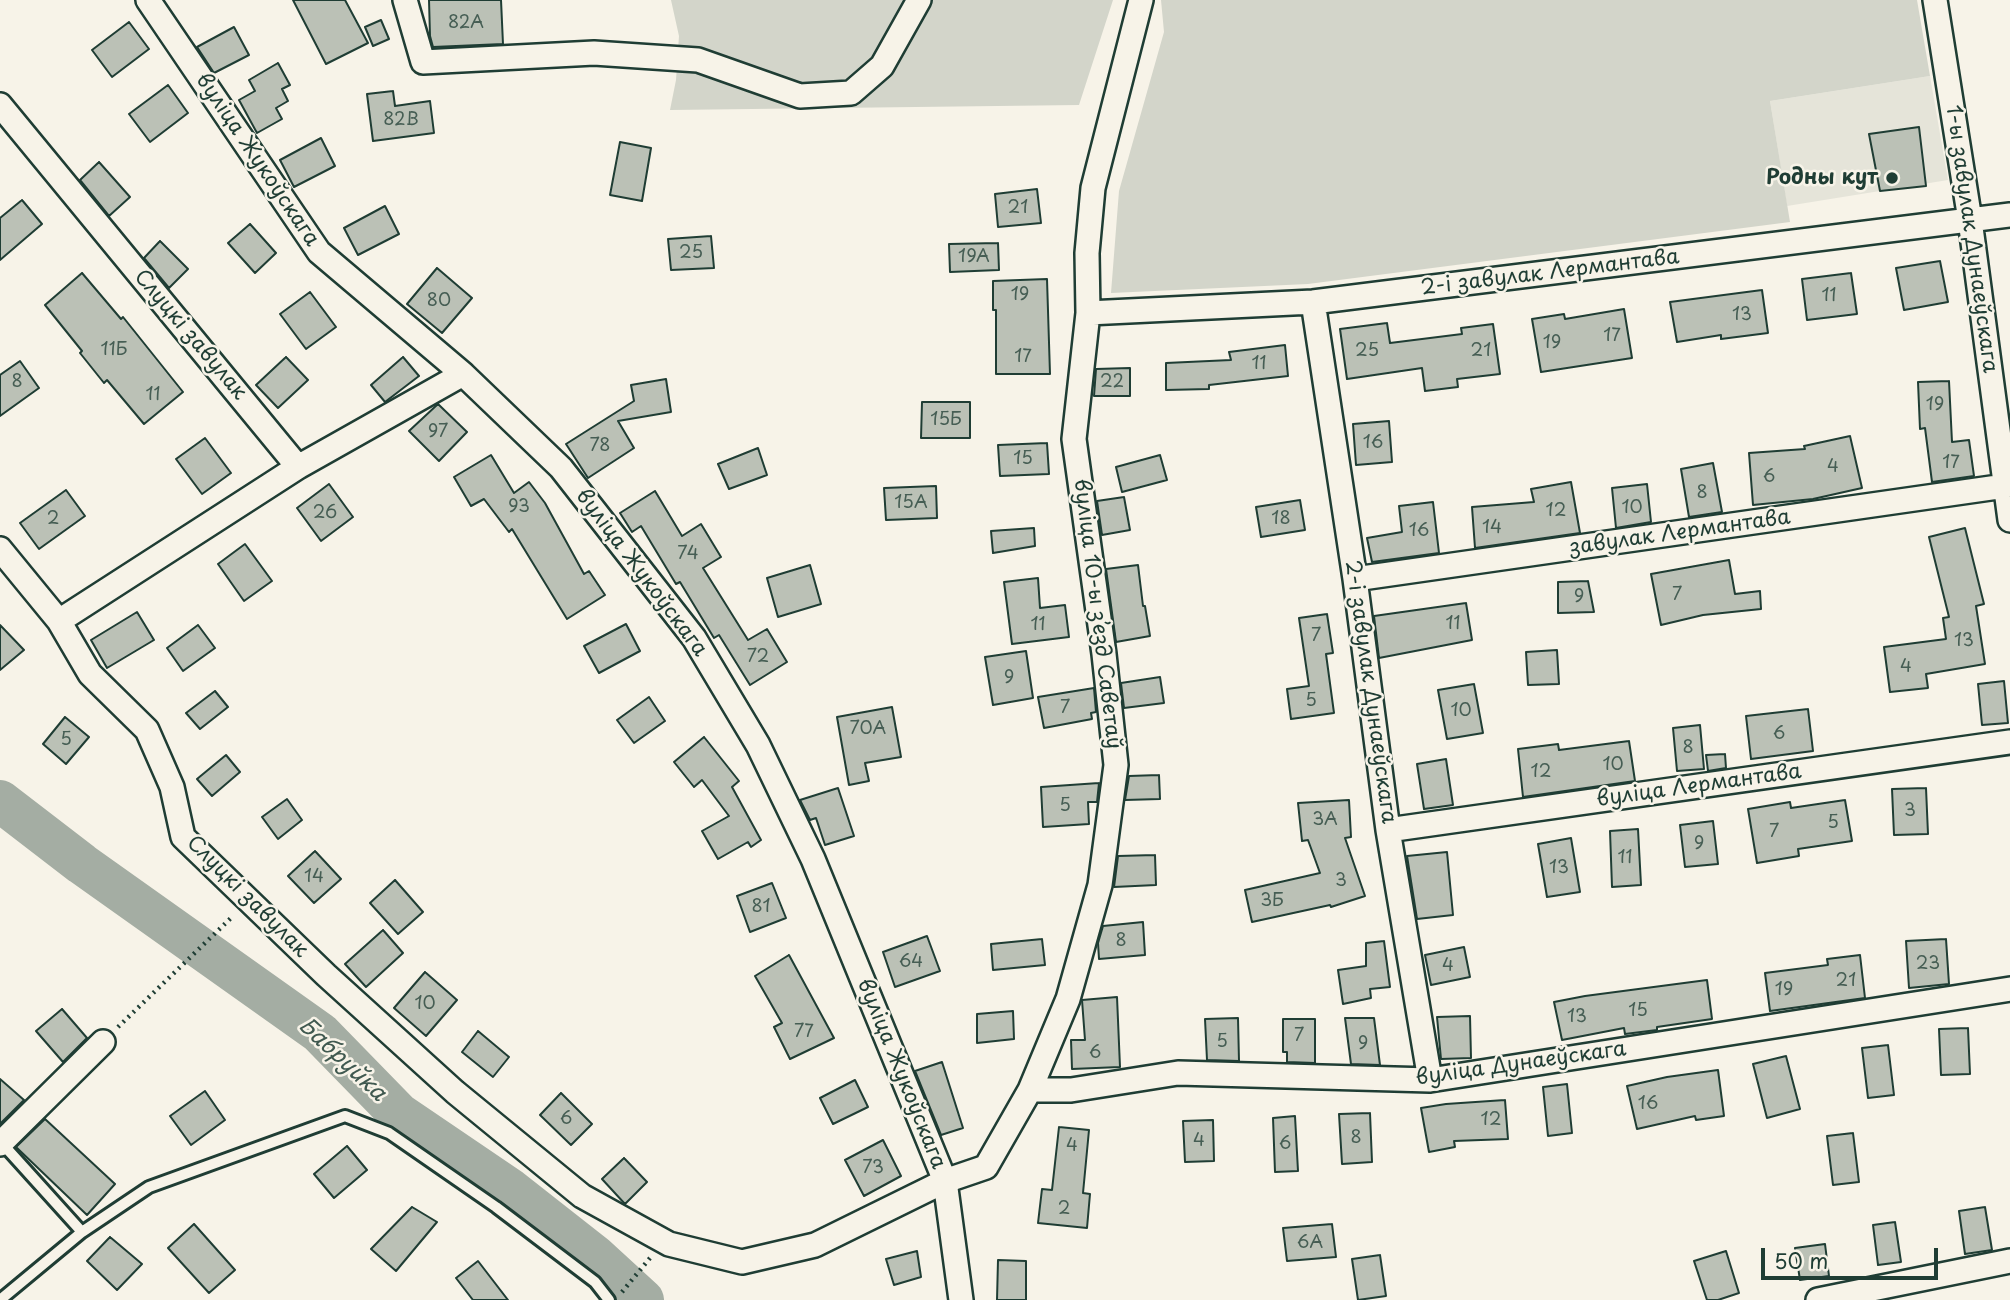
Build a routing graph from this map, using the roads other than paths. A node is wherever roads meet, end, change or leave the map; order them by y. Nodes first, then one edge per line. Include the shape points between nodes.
1 (148, 0) edge
2 (405, 0) edge
3 (919, 0) edge
4 (1141, 0) edge
5 (1935, 0) edge
6 (0, 105) edge
7 (2010, 215) edge
8 (1970, 220) junction
9 (1313, 302) junction
10 (1087, 313) junction
11 (463, 374) junction
12 (299, 467) junction
13 (2005, 486) junction
14 (2010, 520) edge
15 (0, 549) edge
16 (1355, 579) junction
17 (59, 621) junction
18 (2010, 742) edge
19 (1388, 830) junction
20 (2010, 989) edge
21 (103, 1042) road end
22 (1430, 1080) junction
23 (1030, 1090) junction
24 (1, 1143) edge
25 (945, 1181) junction
26 (82, 1231) junction
27 (2010, 1261) edge
28 (0, 1300) edge
29 (609, 1300) edge
30 (961, 1300) edge
31 (1818, 1300) edge

1 - 11 street, вуліца Жукоўскага via 319,252
2 - 3 street via 423,62 594,53 698,60 800,96 851,93 882,66
4 - 10 street, вуліца 10-ы зʼезд Саветаў via 1093,188
5 - 8 street, 1-ы завулак Дунаеўскага
6 - 12 street, Слуцкі завулак
7 - 8 street, 2-і завулак Лермантава
8 - 9 street, 2-і завулак Лермантава
8 - 13 street, 1-ы завулак Дунаеўскага
9 - 10 street, 2-і завулак Лермантава
9 - 16 street, 2-і завулак Дунаеўскага
10 - 23 street, вуліца 10-ы зʼезд Саветаў via 1074,439 1116,765 1100,885 1068,999
11 - 12 street
11 - 25 street, вуліца Жукоўскага via 561,468 694,638 758,745 813,859
12 - 17 street
13 - 14 street, 1-ы завулак Дунаеўскага
13 - 16 street, завулак Лермантава
15 - 17 street, Слуцкі завулак
16 - 19 street, 2-і завулак Дунаеўскага
17 - 25 street, Слуцкі завулак via 89,674 147,730 172,787 183,837 455,1092 582,1196 669,1244 742,1262 815,1245
18 - 19 street, вуліца Лермантава
19 - 22 street, 2-і завулак Дунаеўскага
20 - 22 street, вуліца Дунаеўскага
21 - 24 street
22 - 23 street, вуліца Дунаеўскага via 1178,1073 1070,1090
23 - 25 street, вуліца 10-ы зʼезд Саветаў via 986,1167
24 - 26 lane
25 - 30 street, вуліца Жукоўскага
26 - 28 lane
26 - 29 lane via 149,1187 345,1116 389,1133 496,1207 595,1282
27 - 31 street

